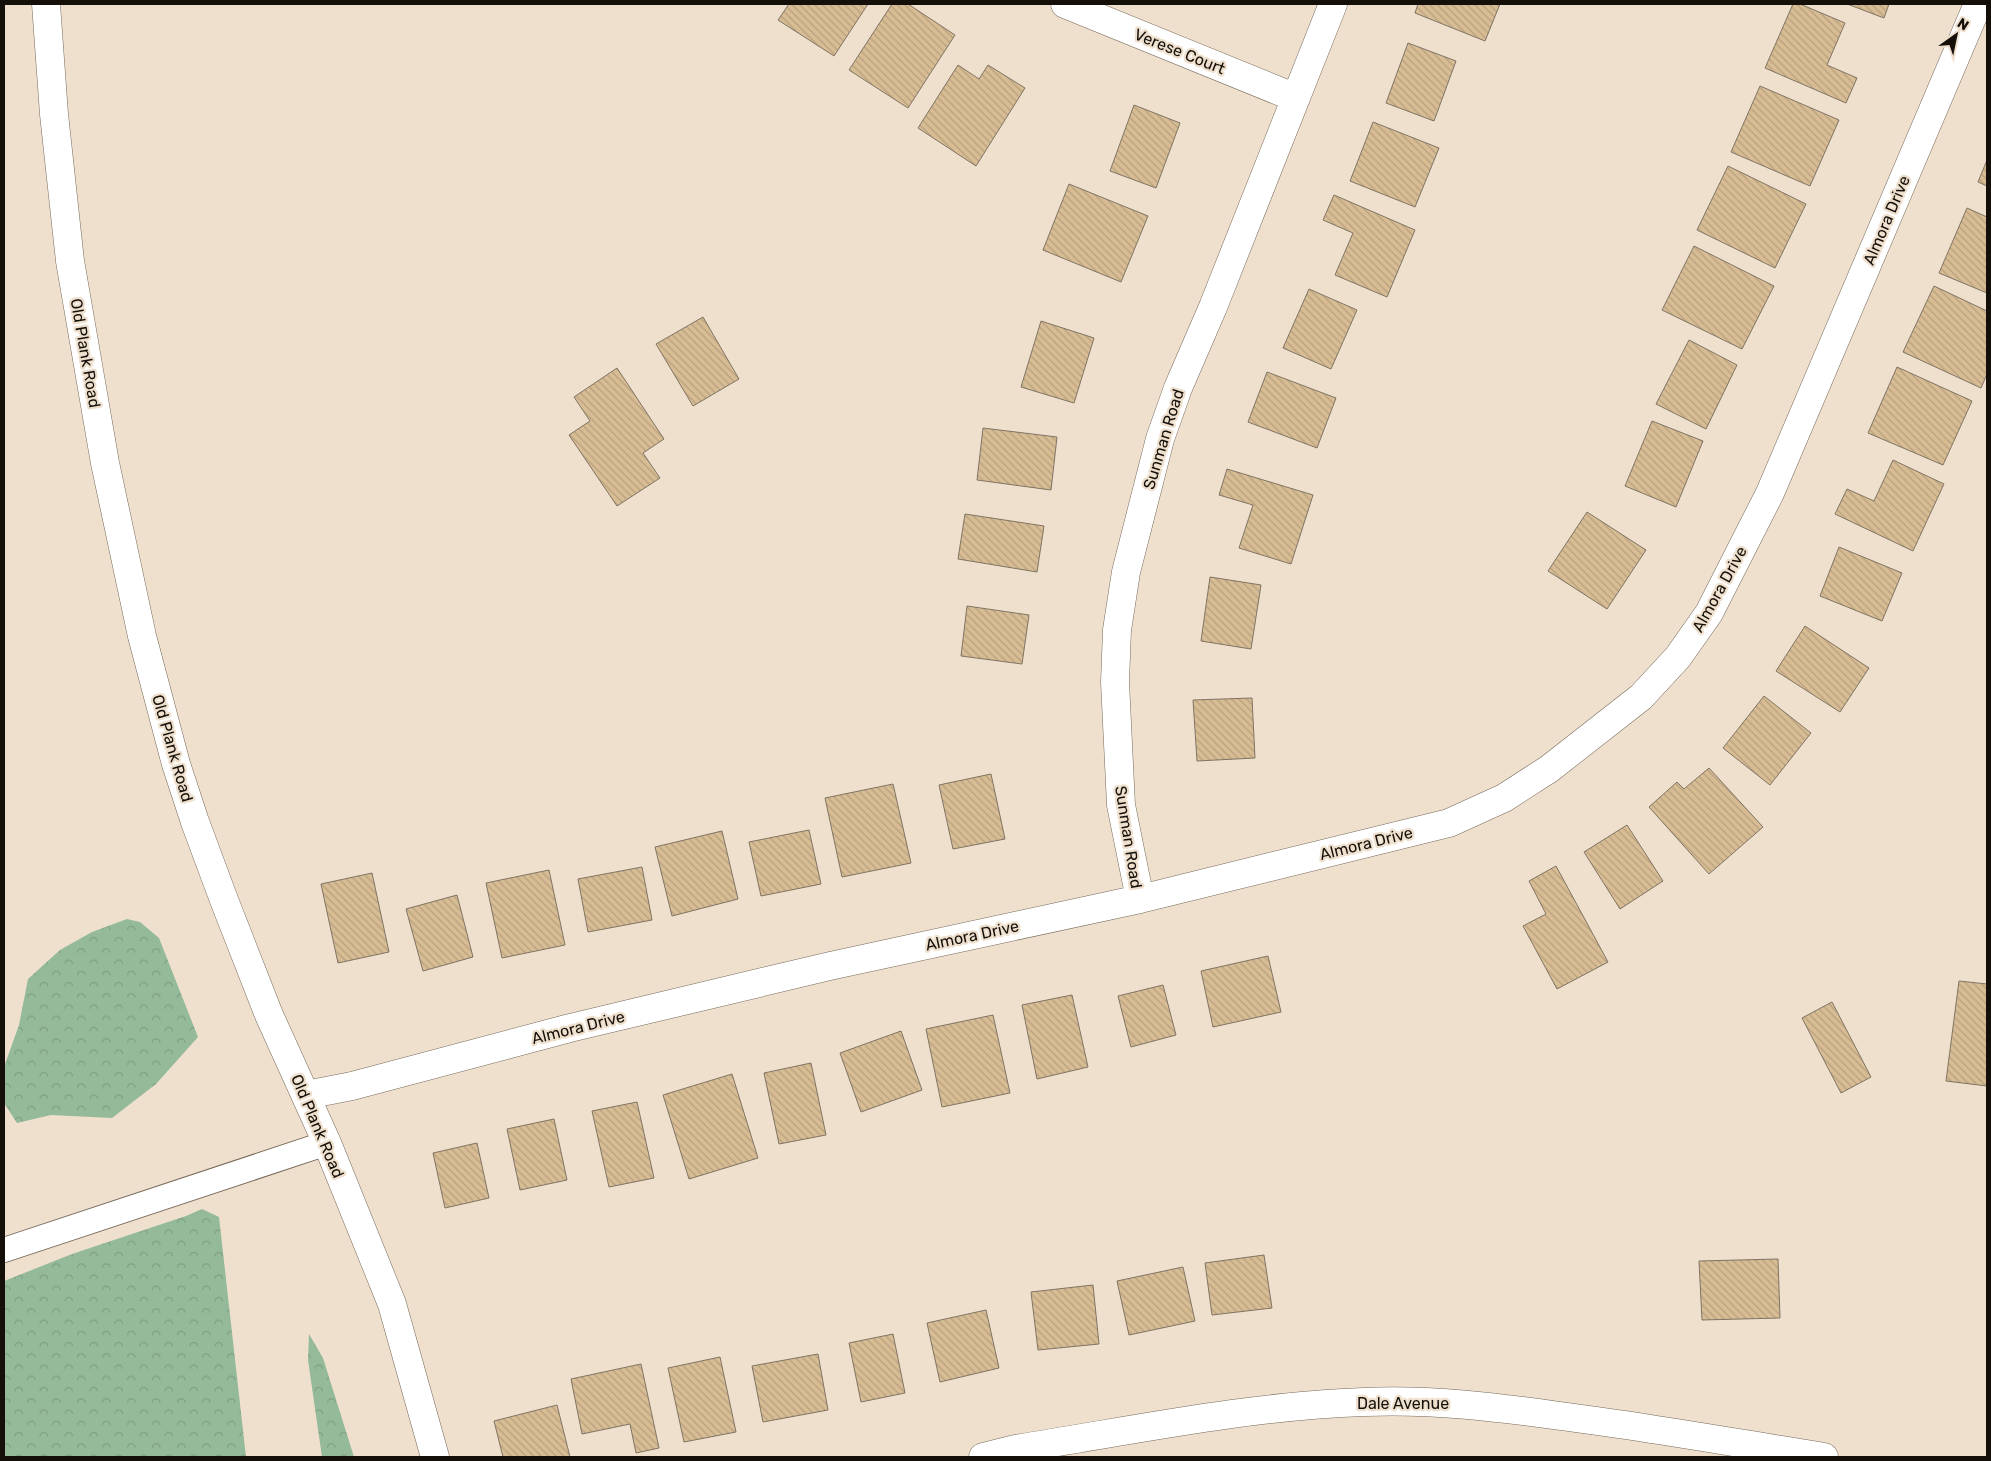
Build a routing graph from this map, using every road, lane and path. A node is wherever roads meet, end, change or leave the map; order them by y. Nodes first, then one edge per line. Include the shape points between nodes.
1 (46, 4) edge
2 (1065, 4) edge
3 (1333, 4) edge
4 (1978, 4) edge
5 (1296, 98) junction
6 (1140, 899) junction
7 (306, 1095) junction
8 (327, 1143) junction
9 (4, 1250) edge
10 (435, 1457) edge
11 (983, 1457) edge
12 (1824, 1457) edge

1 - 7 street, Old Plank Road via 70,261 104,463 140,626 176,764 195,822 269,1015
2 - 5 street, Verese Court
3 - 5 street, Sunman Road
4 - 6 street, Almora Drive via 1770,493 1709,613 1678,657 1641,697 1549,769 1504,798 1449,823
5 - 6 street, Sunman Road via 1178,388 1160,439 1126,572 1117,630 1115,682 1121,805
6 - 7 street, Almora Drive via 830,966
7 - 8 street, Old Plank Road
8 - 9 lane
8 - 10 street, Old Plank Road via 392,1304
11 - 12 street, Dale Avenue via 1015,1449 1279,1407 1366,1402 1452,1403 1501,1408 1611,1422

